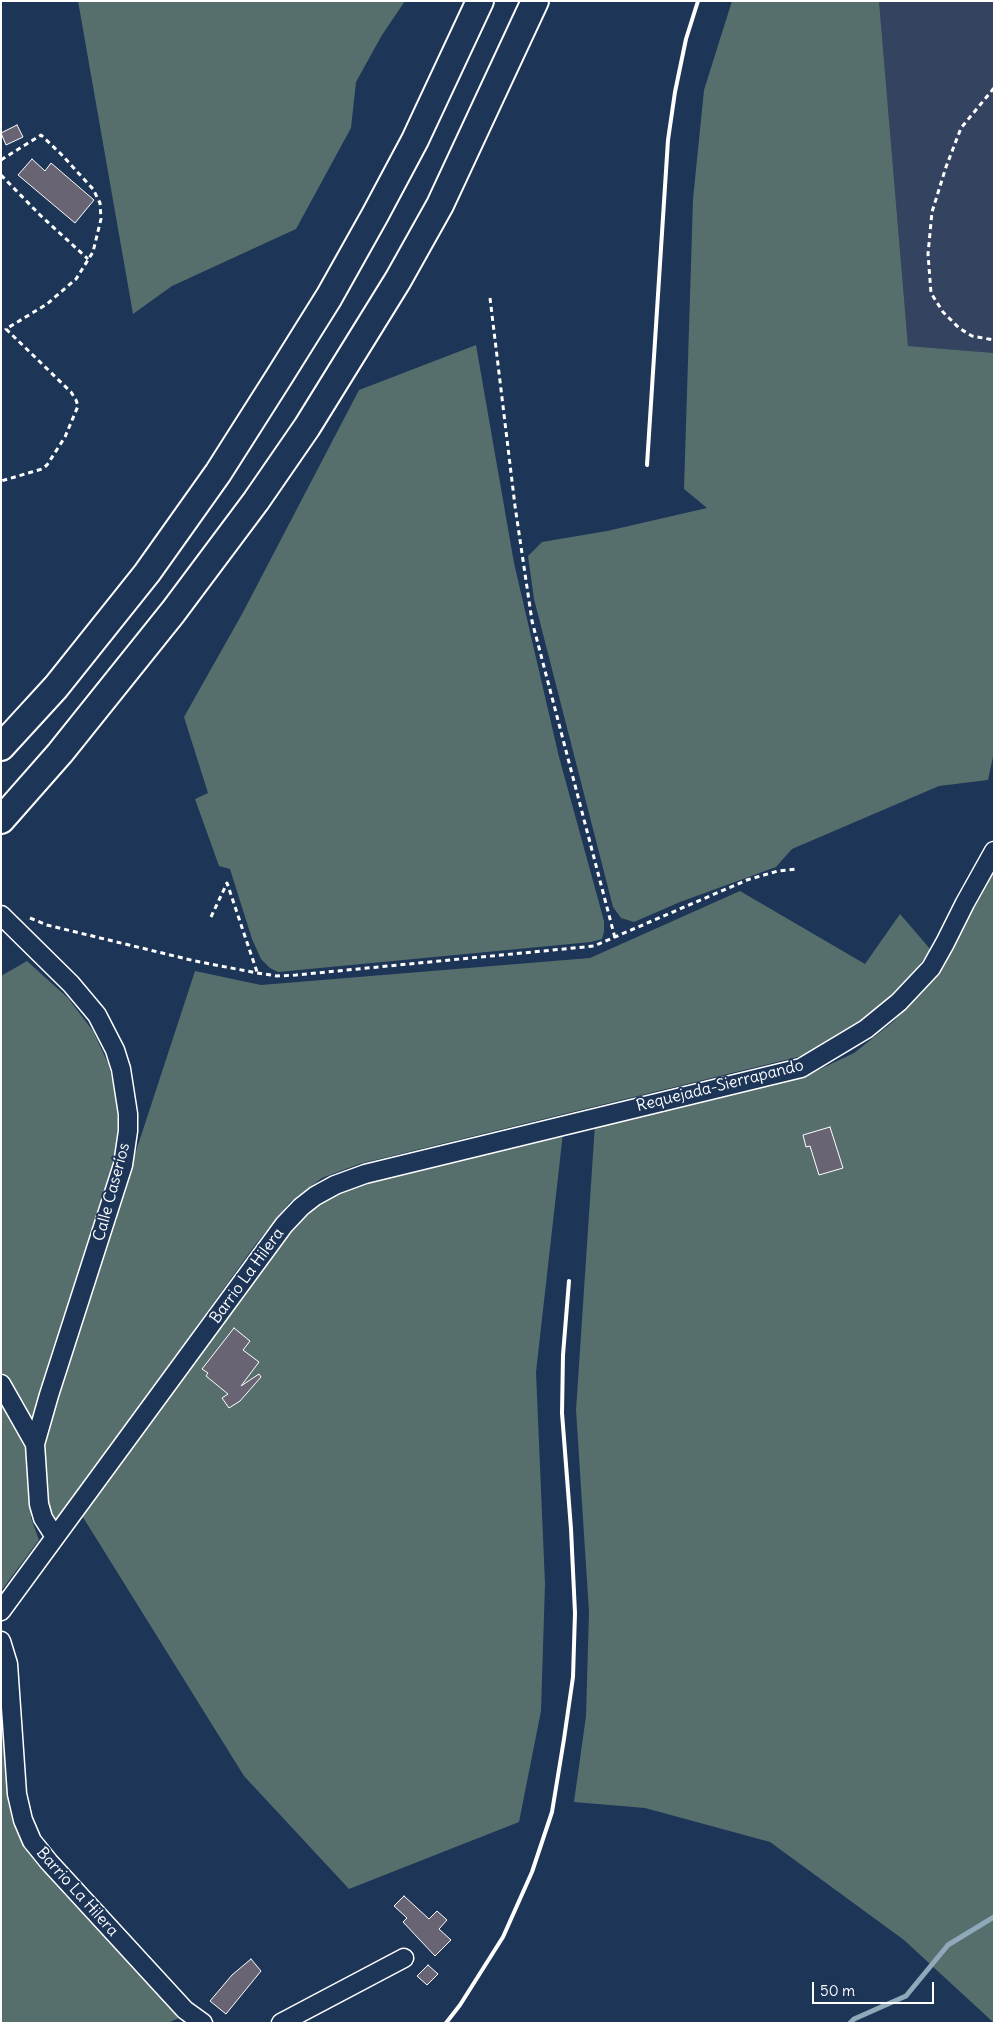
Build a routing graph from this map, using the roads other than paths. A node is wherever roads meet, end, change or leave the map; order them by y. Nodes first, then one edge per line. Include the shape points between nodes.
1 (480, 1) edge
2 (535, 1) edge
3 (1, 747) edge
4 (1, 820) edge
5 (994, 851) edge
6 (1, 915) edge
7 (613, 1113) joint
8 (1, 1384) edge
9 (35, 1444) junction
10 (54, 1537) junction
11 (1, 1611) edge
12 (1, 1641) edge
13 (404, 1958) dead end
14 (203, 2023) edge
15 (281, 2023) edge

1 - 3 highway via 415,140 375,215 244,433 147,573 56,687
2 - 4 highway via 440,205 307,428 173,612 60,753
5 - 7 street, Requejada-Sierrapando via 931,968 899,1002 866,1029 801,1068
6 - 9 street, Calle Caseríos via 71,984 97,1015 121,1069 128,1114 123,1165
7 - 10 street, Barrio La Hilera via 365,1174 308,1201 284,1226
8 - 9 street, Calle Caseríos
9 - 10 street, Calle Caseríos via 39,1504
10 - 11 street, Barrio La Hilera
12 - 14 street, Barrio La Hilera via 8,1664 17,1794 32,1841 185,2010
13 - 15 street

